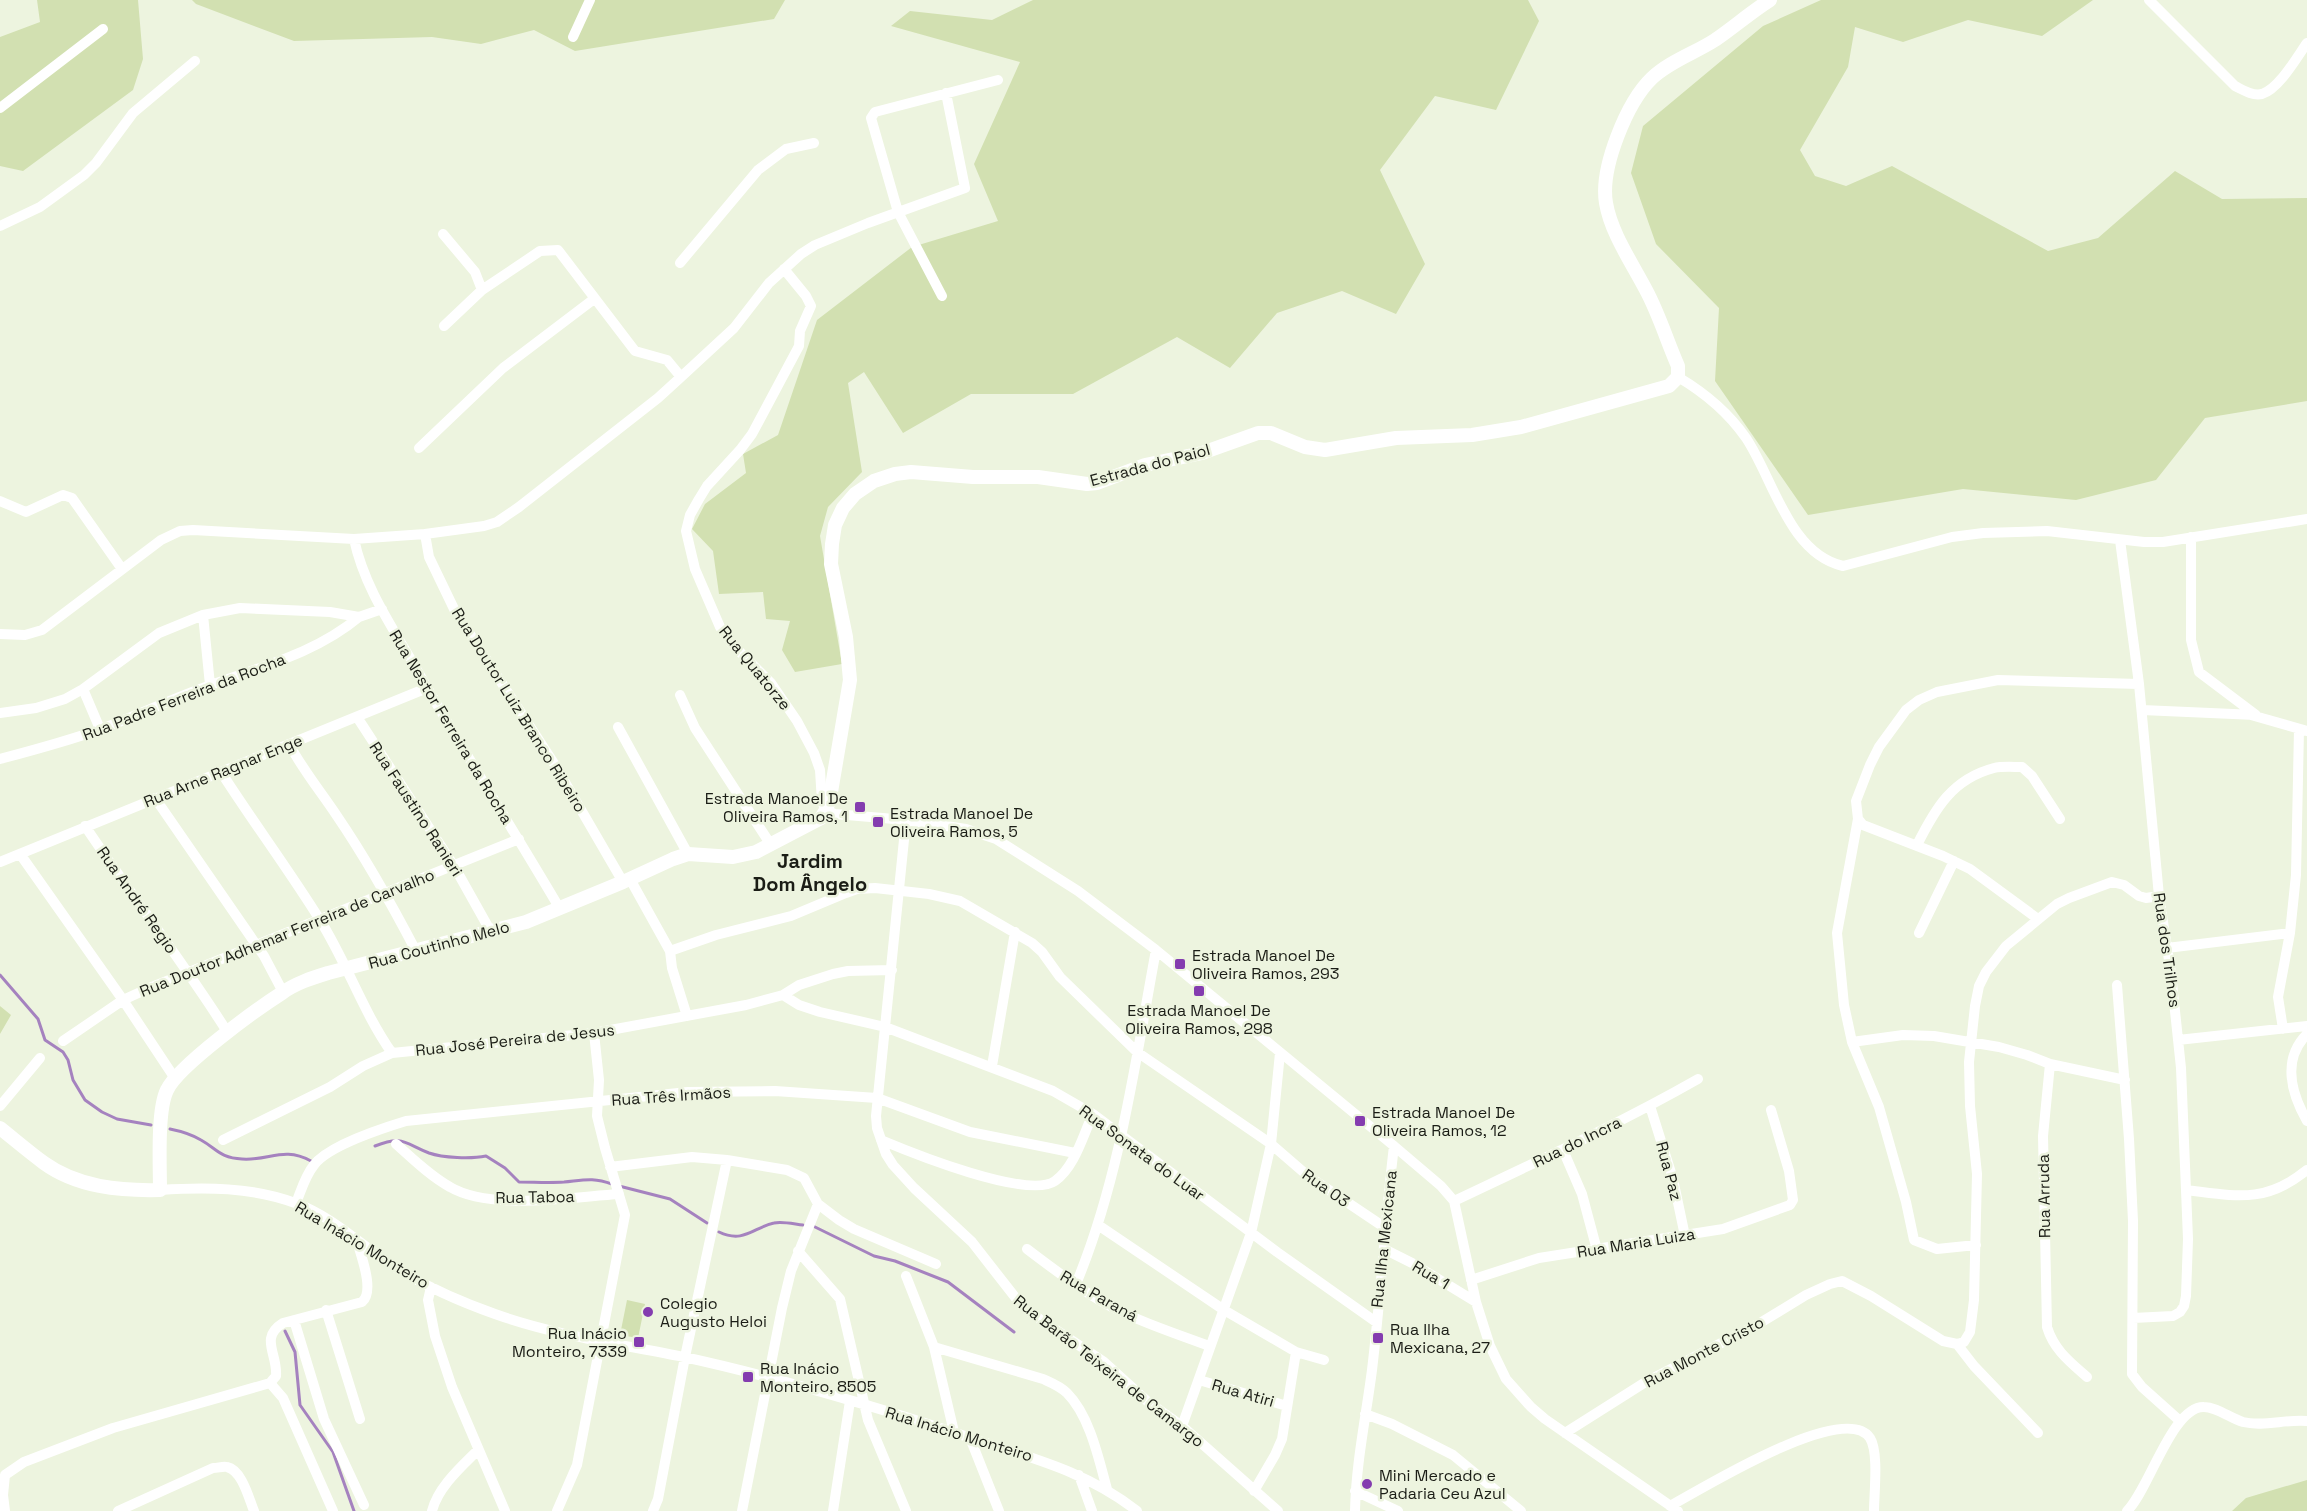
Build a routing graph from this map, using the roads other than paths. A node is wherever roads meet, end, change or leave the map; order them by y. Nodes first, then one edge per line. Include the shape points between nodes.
1 (590, 0) edge
2 (1770, 0) edge
3 (2149, 0) edge
4 (103, 29) dead end
5 (573, 37) dead end
6 (2307, 44) edge
7 (195, 61) dead end
8 (998, 80) dead end
9 (946, 93) junction
10 (0, 108) edge
11 (814, 143) dead end
12 (898, 212) junction
13 (0, 226) edge
14 (443, 234) dead end
15 (680, 263) dead end
16 (784, 269) junction
17 (482, 290) junction
18 (942, 296) dead end
19 (594, 299) junction
20 (444, 326) dead end
21 (1678, 371) junction
22 (681, 377) junction
23 (419, 448) dead end
24 (0, 501) edge
25 (2307, 519) edge
26 (425, 534) junction
27 (2191, 537) junction
28 (354, 539) junction
29 (2120, 540) junction
30 (122, 569) junction
31 (382, 609) junction
32 (203, 615) junction
33 (359, 616) junction
34 (0, 634) edge
35 (2139, 684) junction
36 (210, 685) junction
37 (427, 688) junction
38 (83, 689) junction
39 (680, 695) dead end
40 (2142, 710) junction
41 (0, 713) edge
42 (2251, 715) junction
43 (357, 717) junction
44 (618, 727) dead end
45 (100, 729) junction
46 (2303, 730) edge
47 (289, 744) junction
48 (0, 759) edge
49 (221, 772) junction
50 (154, 798) junction
51 (826, 810) junction
52 (1858, 819) junction
53 (2060, 819) dead end
54 (906, 820) junction
55 (86, 826) junction
56 (519, 839) junction
57 (771, 845) junction
58 (1917, 845) junction
59 (20, 854) junction
60 (688, 854) junction
61 (1954, 861) junction
62 (0, 862) edge
63 (454, 866) junction
64 (627, 881) junction
65 (899, 890) junction
66 (386, 892) junction
67 (2159, 896) junction
68 (560, 909) junction
69 (320, 919) junction
70 (2038, 919) junction
71 (491, 932) junction
72 (1015, 932) junction
73 (1918, 933) dead end
74 (2290, 933) junction
75 (256, 945) junction
76 (2168, 948) junction
77 (1156, 950) junction
78 (416, 951) junction
79 (670, 951) junction
80 (348, 969) junction
81 (892, 970) junction
82 (189, 972) junction
83 (2117, 985) dead end
84 (282, 992) junction
85 (783, 995) junction
86 (123, 1000) junction
87 (687, 1016) junction
88 (2307, 1026) edge
89 (885, 1027) junction
90 (2283, 1029) junction
91 (228, 1033) junction
92 (594, 1033) junction
93 (2307, 1034) edge
94 (2178, 1040) junction
95 (63, 1041) dead end
96 (1971, 1041) junction
97 (1852, 1042) junction
98 (392, 1053) junction
99 (1137, 1053) junction
100 (1280, 1053) junction
101 (40, 1058) dead end
102 (2050, 1064) junction
103 (992, 1066) junction
104 (174, 1077) junction
105 (1698, 1078) dead end
106 (2125, 1080) junction
107 (877, 1098) junction
108 (599, 1101) junction
109 (0, 1106) edge
110 (1650, 1106) junction
111 (1771, 1110) dead end
112 (1093, 1114) junction
113 (2307, 1121) edge
114 (0, 1128) edge
115 (1122, 1135) junction
116 (223, 1140) dead end
117 (881, 1140) junction
118 (396, 1144) dead end
119 (1271, 1144) junction
120 (1394, 1146) junction
121 (1563, 1150) junction
122 (1075, 1153) junction
123 (727, 1160) junction
124 (611, 1169) junction
125 (2307, 1170) edge
126 (160, 1190) junction
127 (2186, 1190) junction
128 (618, 1192) junction
129 (1454, 1201) junction
130 (296, 1203) junction
131 (818, 1204) junction
132 (1098, 1225) junction
133 (1384, 1227) junction
134 (1251, 1233) junction
135 (1685, 1236) junction
136 (357, 1241) junction
137 (1976, 1245) junction
138 (1027, 1249) dead end
139 (1384, 1250) junction
140 (1597, 1250) junction
141 (798, 1251) junction
142 (936, 1264) dead end
143 (906, 1276) dead end
144 (1471, 1280) junction
145 (1076, 1284) junction
146 (431, 1287) junction
147 (1476, 1302) junction
148 (326, 1310) junction
149 (1224, 1310) junction
150 (2133, 1318) junction
151 (294, 1320) junction
152 (1376, 1322) junction
153 (599, 1342) junction
154 (1957, 1344) junction
155 (1209, 1346) junction
156 (934, 1347) junction
157 (1296, 1352) junction
158 (685, 1357) junction
159 (1324, 1360) dead end
160 (2087, 1377) dead end
161 (769, 1378) junction
162 (1199, 1380) junction
163 (270, 1383) junction
164 (850, 1401) junction
165 (863, 1405) junction
166 (1287, 1406) junction
167 (1365, 1414) junction
168 (360, 1419) dead end
169 (2180, 1421) junction
170 (2307, 1421) edge
171 (1182, 1426) junction
172 (954, 1432) junction
173 (1565, 1433) junction
174 (2037, 1433) dead end
175 (970, 1438) junction
176 (478, 1450) junction
177 (1079, 1475) junction
178 (3, 1477) edge
179 (1107, 1489) junction
180 (1254, 1491) junction
181 (1355, 1491) junction
182 (364, 1505) dead end
183 (1674, 1509) edge
184 (5, 1511) edge
185 (118, 1511) edge
186 (254, 1511) edge
187 (333, 1511) edge
188 (432, 1511) edge
189 (505, 1511) edge
190 (557, 1511) edge
191 (653, 1511) edge
192 (742, 1511) edge
193 (832, 1511) edge
194 (906, 1511) edge
195 (999, 1511) edge
196 (1092, 1511) edge
197 (1137, 1511) edge
198 (1278, 1511) edge
199 (1355, 1511) edge
200 (1398, 1511) edge
201 (1521, 1511) edge
202 (1874, 1511) edge
203 (2127, 1511) edge

1 - 5 street
2 - 21 street via 1652,78 1625,118 1609,165 1605,202 1611,221 1648,293
3 - 6 street via 2244,91 2262,94 2271,89
4 - 10 street
7 - 13 street via 133,113 84,175 40,207
8 - 9 street
9 - 12 street via 965,188
9 - 12 street via 874,112 871,118
11 - 15 street via 786,150 758,170
12 - 16 street via 815,245
12 - 18 street
14 - 17 street via 475,272
16 - 22 street via 734,328
16 - 51 street, Rua Quatorze via 811,306 800,331 799,346 763,416 740,450 707,486 690,515 687,540 720,627 771,683 807,739 820,770
17 - 19 street via 540,251 558,250
17 - 20 street
19 - 22 street via 635,351 666,360
19 - 23 street via 503,368
21 - 29 street via 1739,428 1796,529 1809,547 1829,563 1843,566 1983,532 2048,531
21 - 51 street, Estrada do Paiol via 1669,386 1654,391 1521,427 1472,435 1395,438 1325,450 1305,447 1271,433 1258,433 1202,453 1145,465 1109,480 1087,484 1038,477 911,472 874,481 843,508 832,544 831,564 850,660 850,680
22 - 26 street via 508,515 484,526
24 - 30 street via 26,512 63,495 72,498
25 - 27 street
26 - 28 street
26 - 64 street, Rua Doutor Luiz Branco Ribeiro via 429,557 455,611
27 - 29 street via 2163,542
27 - 42 street via 2191,640 2199,672 2256,715
28 - 30 street via 180,531
28 - 31 street, Rua Nestor Ferreira da Rocha via 365,575
29 - 35 street, Rua dos Trilhos
30 - 34 street via 42,630
31 - 33 street, Rua Padre Ferreira da Rocha
31 - 37 street, Rua Nestor Ferreira da Rocha
32 - 33 street, Rua Padre Ferreira da Rocha via 240,608
32 - 36 street
32 - 38 street, Rua Padre Ferreira da Rocha via 159,633
33 - 36 street, Rua Padre Ferreira da Rocha via 316,646
35 - 40 street, Rua dos Trilhos
35 - 52 street via 1998,680 1928,696 1906,710 1879,747 1856,801
36 - 45 street, Rua Padre Ferreira da Rocha
37 - 43 street, Rua Arne Ragnar Enge
37 - 56 street, Rua Nestor Ferreira da Rocha
38 - 41 street, Rua Padre Ferreira da Rocha via 51,705
38 - 45 street
39 - 57 street via 695,728
40 - 42 street
40 - 67 street, Rua dos Trilhos
42 - 46 street
43 - 47 street, Rua Arne Ragnar Enge
43 - 63 street, Rua Faustino Ranieri
44 - 60 street
45 - 48 street, Rua Padre Ferreira da Rocha
46 - 74 street
47 - 49 street, Rua Arne Ragnar Enge
47 - 66 street
49 - 50 street, Rua Arne Ragnar Enge
49 - 69 street
50 - 55 street, Rua Arne Ragnar Enge
50 - 75 street
51 - 54 street
51 - 57 street, Rua Coutinho Melo via 815,822
52 - 58 street via 1863,825
52 - 97 street via 1837,933
53 - 58 street via 2022,767 1995,767 1962,782 1935,809
54 - 65 street, Rua Barão Teixeira de Camargo
54 - 77 street via 966,829 996,839 1078,891
55 - 59 street, Rua Arne Ragnar Enge
55 - 82 street, Rua André Regio
56 - 63 street, Rua Doutor Adhemar Ferreira de Carvalho
56 - 68 street, Rua Nestor Ferreira da Rocha
57 - 60 street, Rua Coutinho Melo via 733,857
58 - 61 street
59 - 62 street, Rua Arne Ragnar Enge
59 - 86 street
60 - 64 street, Rua Coutinho Melo
61 - 70 street
61 - 73 street
63 - 66 street, Rua Doutor Adhemar Ferreira de Carvalho
63 - 71 street, Rua Faustino Ranieri
64 - 68 street, Rua Coutinho Melo
64 - 79 street, Rua Doutor Luiz Branco Ribeiro
65 - 72 street, Rua 03 via 960,901
65 - 79 street, Rua 03 via 857,889 791,916
65 - 81 street, Rua Barão Teixeira de Camargo
66 - 69 street, Rua Doutor Adhemar Ferreira de Carvalho
66 - 78 street
67 - 70 street via 2139,896 2112,882 2069,898
67 - 76 street, Rua dos Trilhos
68 - 71 street, Rua Coutinho Melo
69 - 75 street, Rua Doutor Adhemar Ferreira de Carvalho
69 - 80 street
70 - 96 street via 2006,946 1986,972 1979,986
71 - 78 street, Rua Coutinho Melo
72 - 99 street, Rua 03 via 1042,952 1060,977
72 - 103 street
74 - 76 street
74 - 90 street via 2278,997
75 - 82 street, Rua Doutor Adhemar Ferreira de Carvalho
75 - 84 street
76 - 94 street, Rua dos Trilhos
77 - 99 street
77 - 100 street
78 - 80 street, Rua Coutinho Melo
79 - 87 street, Rua Doutor Luiz Branco Ribeiro
80 - 84 street, Rua Coutinho Melo via 307,979
80 - 98 street via 371,1022
81 - 85 street, Rua José Pereira de Jesus via 833,974 799,985
81 - 89 street, Rua Barão Teixeira de Camargo
82 - 86 street, Rua Doutor Adhemar Ferreira de Carvalho
82 - 91 street, Rua André Regio
83 - 106 street
84 - 91 street, Rua Coutinho Melo
85 - 87 street, Rua José Pereira de Jesus
85 - 89 street, Rua Sonata do Luar via 819,1012
86 - 95 street, Rua Doutor Adhemar Ferreira de Carvalho
86 - 104 street
87 - 92 street, Rua José Pereira de Jesus
88 - 90 street
89 - 103 street, Rua Sonata do Luar
89 - 107 street, Rua Barão Teixeira de Camargo
90 - 94 street
91 - 104 street, Rua Coutinho Melo
92 - 98 street, Rua José Pereira de Jesus
92 - 108 street
93 - 113 street via 2294,1049 2291,1081
94 - 127 street, Rua dos Trilhos
96 - 97 street via 1902,1035
96 - 102 street
96 - 137 street
97 - 137 street via 1879,1107 1914,1240 1937,1249
98 - 116 street, Rua José Pereira de Jesus
99 - 115 street
99 - 119 street, Rua 03
100 - 119 street
100 - 120 street
101 - 109 street
102 - 106 street
102 - 160 street, Rua Arruda via 2043,1136 2047,1327 2060,1353
103 - 112 street, Rua Sonata do Luar via 1053,1091
104 - 126 street, Rua Coutinho Melo via 162,1109
105 - 110 street, Rua do Incra
106 - 150 street via 2133,1221
107 - 108 street, Rua Três Irmãos via 775,1091 699,1092
107 - 117 street, Rua Barão Teixeira de Camargo
107 - 122 street, Rua Três Irmãos via 970,1132
108 - 124 street via 597,1116
108 - 130 street, Rua Três Irmãos via 406,1120 323,1156 311,1169
110 - 121 street, Rua do Incra
110 - 135 street, Rua Paz
111 - 135 street, Rua Maria Luiza via 1789,1171 1793,1196 1790,1205 1736,1225
112 - 115 street, Rua Sonata do Luar
112 - 122 street
114 - 126 street, Rua Inácio Monteiro via 46,1164 84,1183 125,1190
115 - 132 street
115 - 134 street, Rua Sonata do Luar
117 - 122 street via 973,1173 1043,1187 1068,1169
117 - 171 street, Rua Barão Teixeira de Camargo via 892,1165 972,1242 1018,1301 1104,1362
118 - 128 street, Rua Taboa via 450,1187 477,1197 539,1200
119 - 133 street, Rua 03 via 1308,1176
119 - 134 street
120 - 129 street
120 - 133 street, Rua Ilha Mexicana
121 - 129 street, Rua do Incra
121 - 140 street via 1582,1194
123 - 124 street via 692,1157
123 - 131 street via 798,1174
123 - 158 street
124 - 128 street
125 - 127 street via 2268,1192 2226,1195
126 - 130 street, Rua Inácio Monteiro via 216,1189
127 - 150 street, Rua dos Trilhos via 2184,1306 2173,1316
128 - 153 street via 625,1215
129 - 144 street
130 - 136 street, Rua Inácio Monteiro
131 - 141 street
131 - 142 street via 854,1229
132 - 145 street
132 - 149 street
133 - 139 street, Rua Ilha Mexicana
134 - 149 street
134 - 152 street, Rua Sonata do Luar
135 - 140 street, Rua Maria Luiza
136 - 146 street, Rua Inácio Monteiro
136 - 148 street via 368,1287 366,1298
137 - 154 street via 1971,1325 1967,1338
138 - 145 street, Rua Paraná
139 - 147 street, Rua 1
139 - 152 street, Rua Ilha Mexicana
140 - 144 street, Rua Maria Luiza via 1539,1258
141 - 161 street
141 - 165 street via 840,1299
143 - 156 street
144 - 147 street
145 - 155 street, Rua Paraná via 1129,1315
146 - 153 street, Rua Inácio Monteiro via 496,1315
146 - 176 street via 428,1300 435,1336
147 - 173 street via 1506,1379 1532,1407
148 - 151 street
148 - 168 street
149 - 155 street
149 - 157 street
150 - 169 street via 2132,1374
151 - 163 street via 272,1332 277,1371
151 - 182 street via 324,1419
152 - 167 street, Rua Ilha Mexicana
153 - 158 street, Rua Inácio Monteiro
153 - 190 street via 577,1466
154 - 173 street, Rua Monte Cristo via 1943,1341 1847,1282 1835,1282 1644,1383
154 - 174 street
155 - 162 street
156 - 172 street
156 - 179 street via 1058,1385 1080,1411 1095,1445
157 - 159 street
157 - 166 street
158 - 161 street, Rua Inácio Monteiro
158 - 191 street
161 - 164 street, Rua Inácio Monteiro
161 - 192 street
162 - 166 street, Rua Atiri
162 - 171 street
163 - 178 street via 113,1428 24,1462
163 - 187 street via 283,1398
164 - 165 street, Rua Inácio Monteiro
164 - 193 street
165 - 172 street, Rua Inácio Monteiro
165 - 194 street
166 - 180 street via 1279,1447
167 - 181 street, Rua Ilha Mexicana
167 - 201 street via 1453,1455
169 - 170 street via 2203,1407 2255,1424
169 - 203 street
171 - 180 street, Rua Barão Teixeira de Camargo
172 - 175 street, Rua Inácio Monteiro
173 - 183 street
175 - 177 street, Rua Inácio Monteiro
175 - 195 street
176 - 188 street via 454,1473
176 - 189 street
177 - 179 street, Rua Inácio Monteiro
177 - 196 street
178 - 184 street
179 - 197 street, Rua Inácio Monteiro
180 - 198 street, Rua Barão Teixeira de Camargo
181 - 199 street, Rua Ilha Mexicana
181 - 200 street
183 - 202 street via 1774,1451 1832,1430 1862,1432 1872,1441
185 - 186 street via 213,1468 226,1466 241,1480

